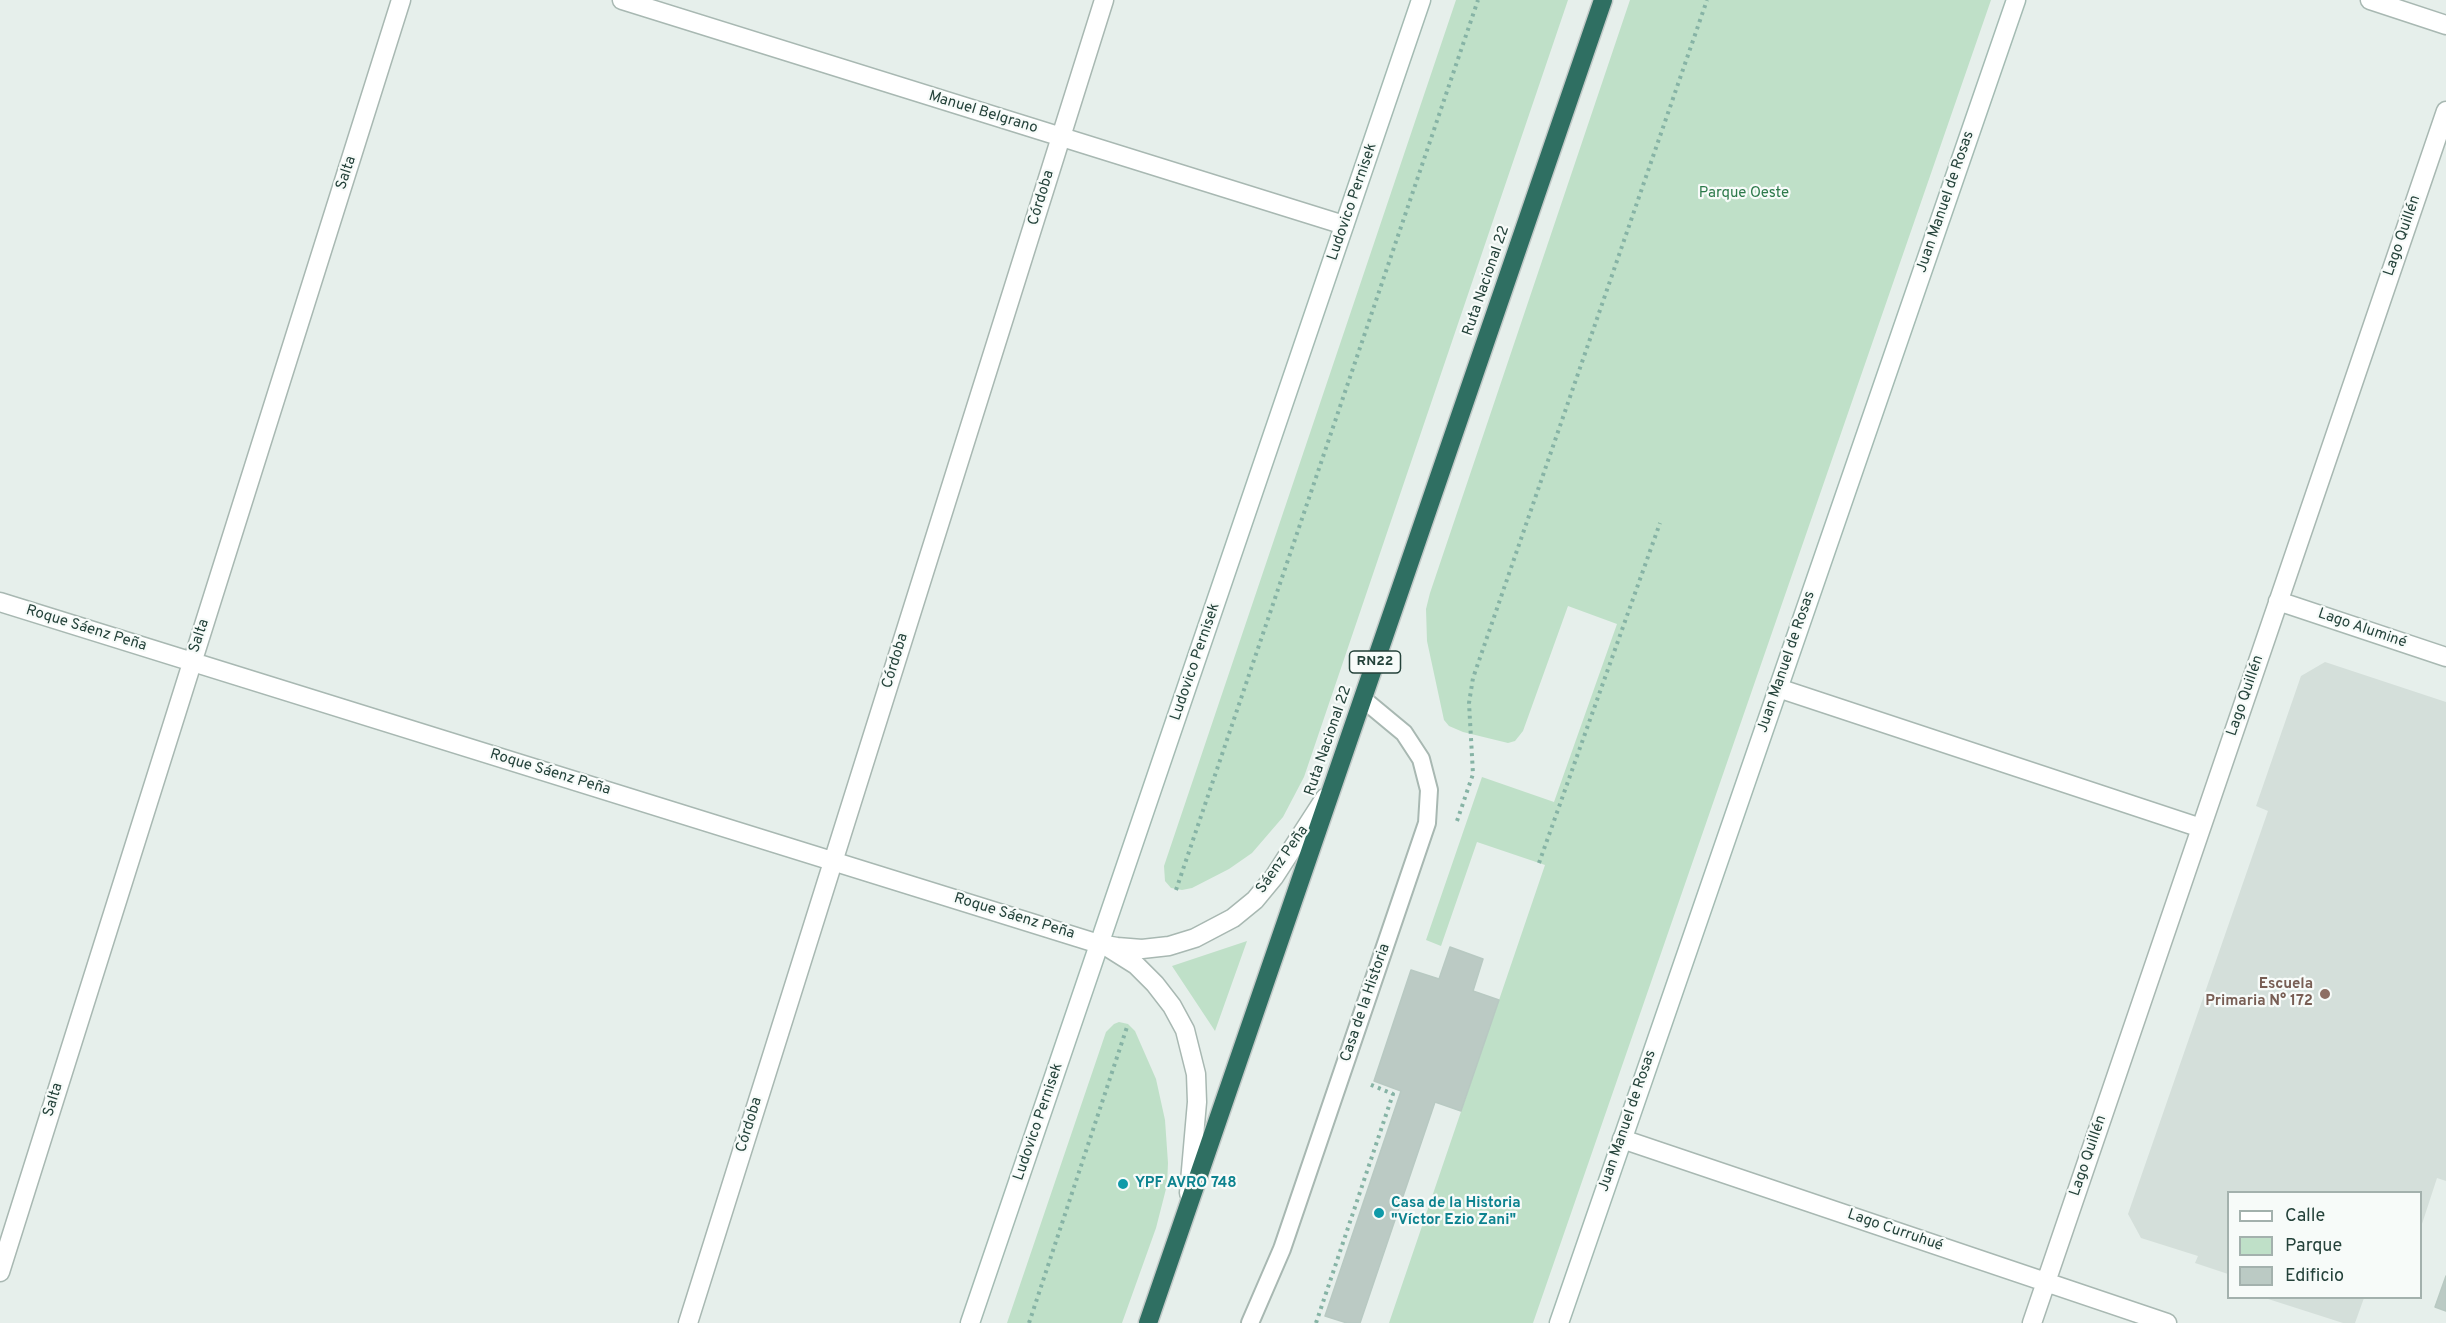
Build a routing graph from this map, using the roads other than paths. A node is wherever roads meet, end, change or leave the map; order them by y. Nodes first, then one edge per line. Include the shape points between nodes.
1 (401, 0) edge
2 (622, 0) edge
3 (1104, 0) edge
4 (1421, 0) edge
5 (1603, 0) edge
6 (2016, 0) edge
7 (2370, 0) edge
8 (2446, 25) edge
9 (2446, 111) edge
10 (1061, 137) junction
11 (1344, 225) junction
12 (2278, 601) junction
13 (0, 602) edge
14 (2446, 657) edge
15 (192, 662) junction
16 (1778, 688) junction
17 (1363, 699) junction
18 (1332, 786) junction
19 (2201, 828) junction
20 (833, 861) junction
21 (1100, 944) junction
22 (1622, 1139) junction
23 (1188, 1207) junction
24 (0, 1272) edge
25 (2046, 1282) junction
26 (688, 1323) edge
27 (970, 1323) edge
28 (1148, 1323) edge
29 (1250, 1323) edge
30 (1559, 1323) edge
31 (2032, 1323) edge
32 (2167, 1323) edge

1 - 15 street, Salta
2 - 10 street, Manuel Belgrano
3 - 10 street, Córdoba
4 - 11 street, Ludovico Pernisek
5 - 17 highway, Ruta Nacional 22 / RN22
6 - 16 street, Juan Manuel de Rosas
7 - 8 street
9 - 12 street, Lago Quillén
10 - 11 street, Manuel Belgrano
10 - 20 street, Córdoba
11 - 21 street, Ludovico Pernisek
12 - 14 street, Lago Aluminé
12 - 19 street, Lago Quillén
13 - 15 street, Roque Sáenz Peña
15 - 20 street, Roque Sáenz Peña
15 - 24 street, Salta
16 - 19 street
16 - 22 street, Juan Manuel de Rosas
17 - 18 highway, Ruta Nacional 22 / RN22
17 - 29 lane, Casa de la Historia via 1404,733 1421,759 1429,790 1427,823 1282,1250
18 - 21 street, Sáenz Peña via 1274,877 1233,918 1201,936 1169,946 1142,949
18 - 23 highway, Ruta Nacional 22 / RN22
19 - 25 street, Lago Quillén
20 - 21 street, Roque Sáenz Peña
20 - 26 street, Córdoba
21 - 23 street via 1146,974 1164,994 1185,1030 1196,1074 1197,1102
21 - 27 street, Ludovico Pernisek
22 - 25 street, Lago Curruhué
22 - 30 street, Juan Manuel de Rosas
23 - 28 highway, Ruta Nacional 22 / RN22
25 - 31 street, Lago Quillén
25 - 32 street, Lago Curruhué

